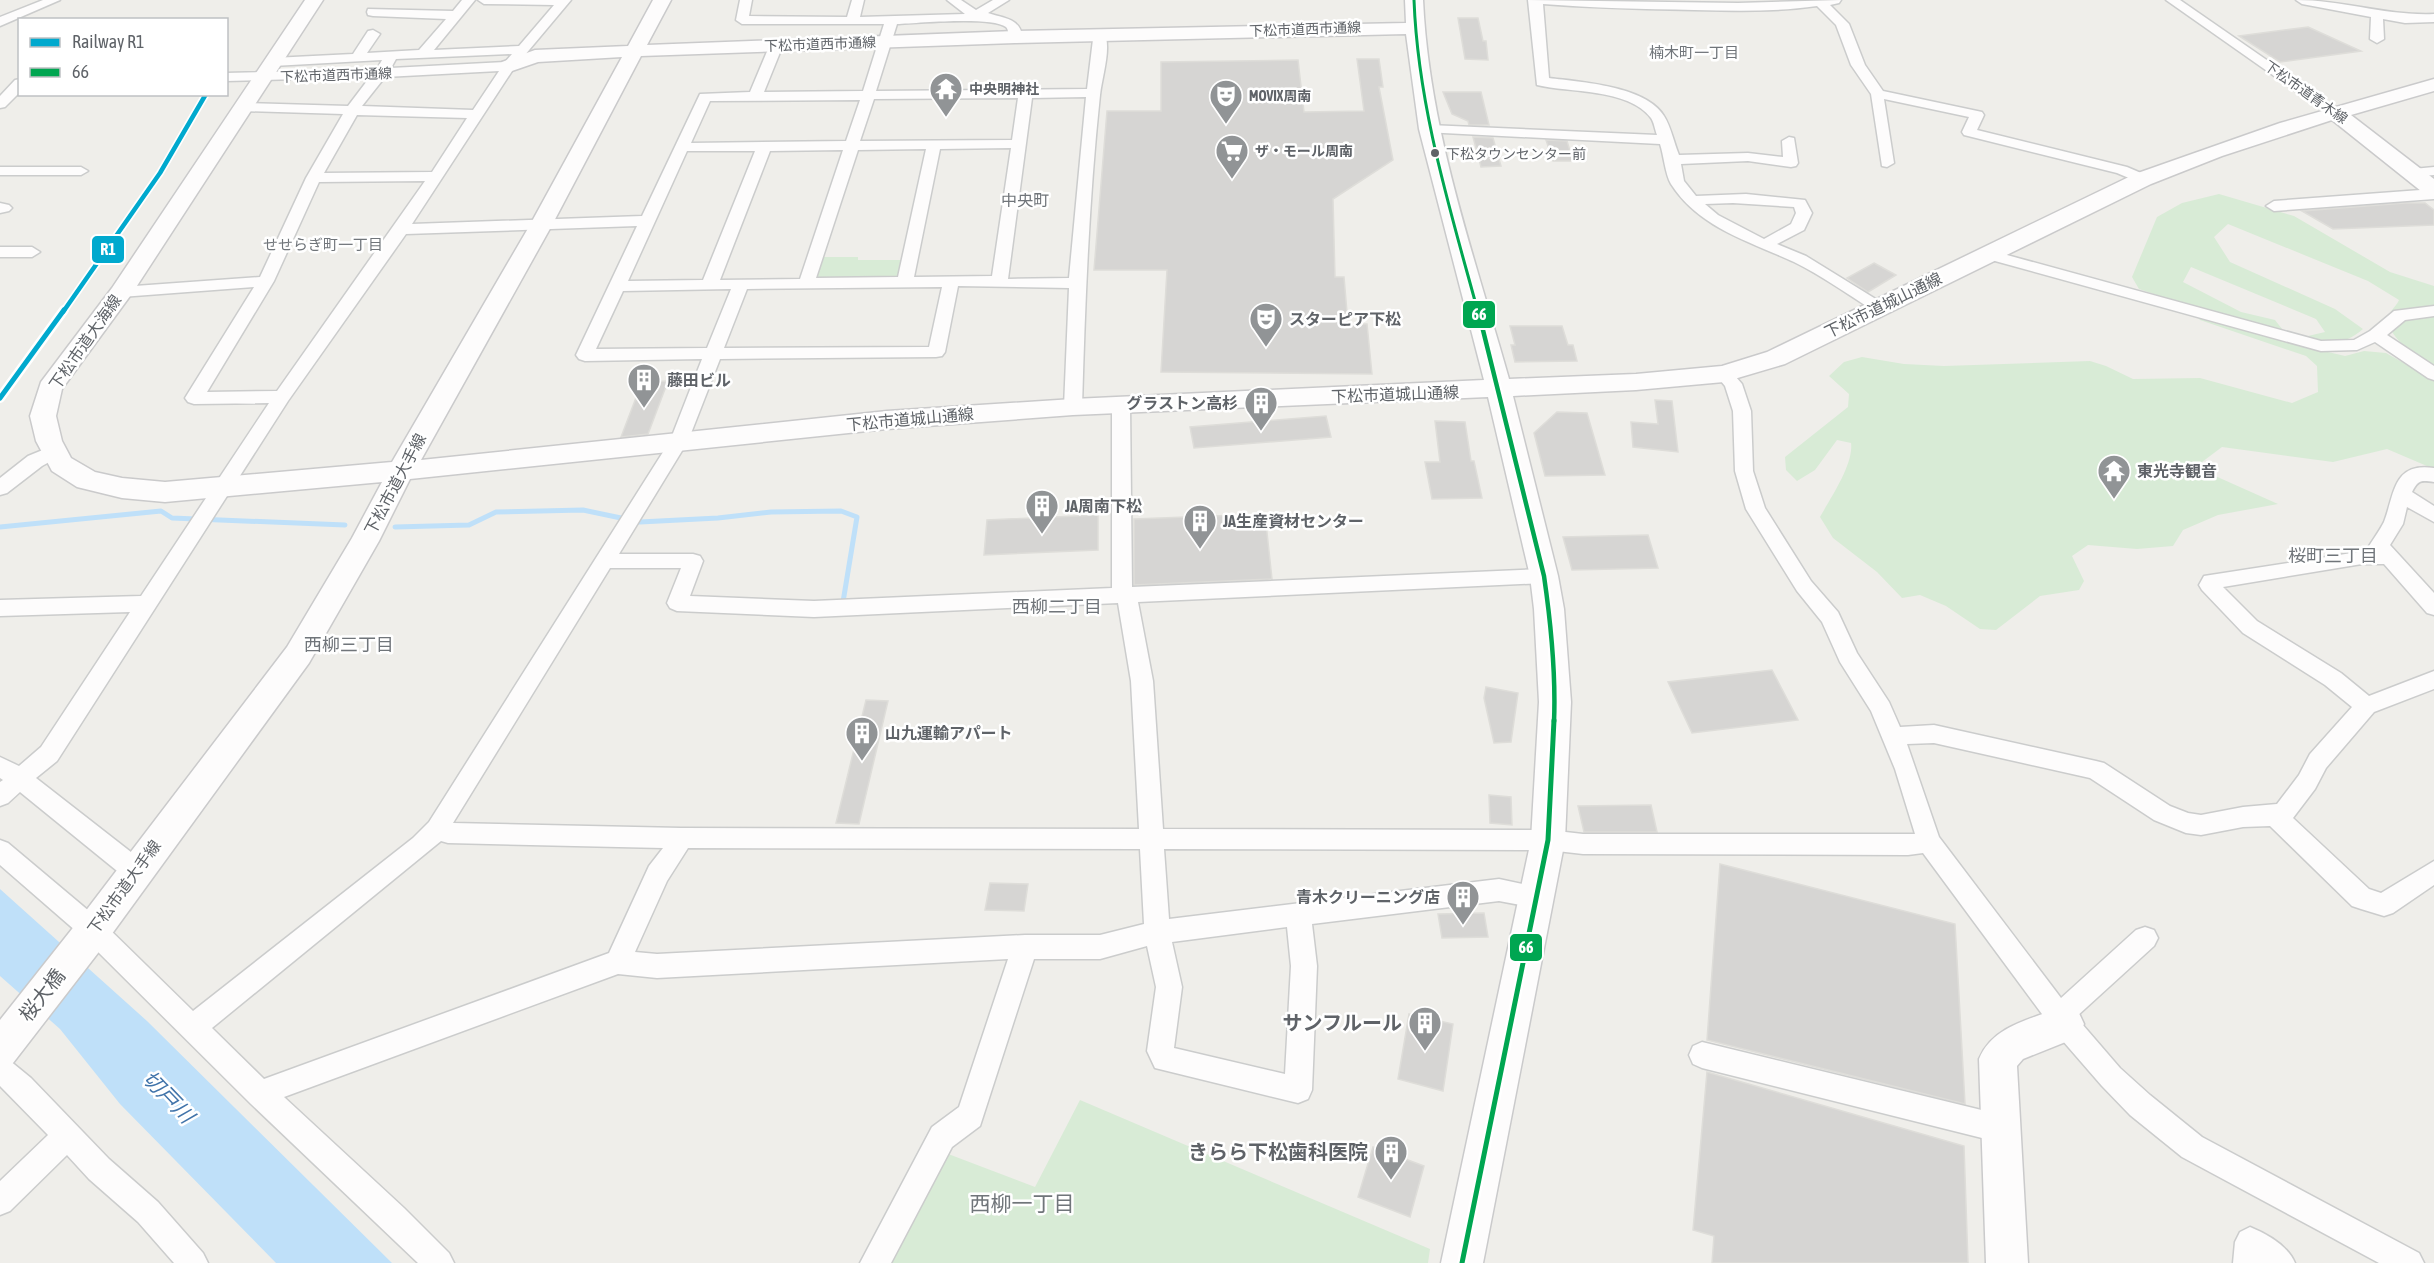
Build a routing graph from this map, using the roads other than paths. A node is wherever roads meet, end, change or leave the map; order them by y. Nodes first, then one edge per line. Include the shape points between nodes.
1 (54, 0) edge
2 (314, 0) edge
3 (381, 0) edge
4 (468, 0) edge
5 (484, 0) edge
6 (662, 0) edge
7 (746, 0) edge
8 (858, 0) edge
9 (955, 0) edge
10 (1003, 0) edge
11 (1414, 0) edge
12 (2172, 0) edge
13 (2302, 0) edge
14 (565, 1) edge
15 (1535, 1) edge
16 (1831, 1) edge
17 (2377, 13) junction
18 (455, 15) junction
19 (981, 16) junction
20 (2434, 18) edge
21 (891, 20) junction
22 (853, 21) junction
23 (0, 22) edge
24 (1415, 28) junction
25 (374, 34) dead end
26 (1098, 34) junction
27 (1015, 37) junction
28 (2377, 39) dead end
29 (886, 41) junction
30 (776, 45) junction
31 (523, 50) junction
32 (633, 51) junction
33 (423, 54) junction
34 (391, 56) junction
35 (357, 58) junction
36 (509, 66) junction
37 (268, 70) junction
38 (381, 73) junction
39 (228, 78) edge
40 (18, 83) edge
41 (0, 84) edge
42 (18, 85) edge
43 (2434, 85) edge
44 (1093, 93) junction
45 (1026, 94) junction
46 (1878, 94) junction
47 (756, 96) junction
48 (868, 96) junction
49 (0, 104) edge
50 (242, 107) junction
51 (352, 110) junction
52 (2336, 113) junction
53 (477, 114) junction
54 (1429, 129) junction
55 (1666, 140) junction
56 (1789, 141) dead end
57 (1020, 144) junction
58 (850, 146) junction
59 (934, 146) junction
60 (682, 147) junction
61 (764, 147) junction
62 (1673, 160) junction
63 (1887, 163) dead end
64 (0, 171) edge
65 (81, 171) dead end
66 (2424, 172) edge
67 (434, 176) junction
68 (314, 178) junction
69 (2143, 179) junction
70 (2434, 192) edge
71 (1692, 201) junction
72 (2274, 206) dead end
73 (646, 221) junction
74 (541, 225) junction
75 (401, 229) junction
76 (1764, 245) junction
77 (0, 252) edge
78 (32, 252) dead end
79 (1990, 252) junction
80 (266, 281) junction
81 (999, 281) junction
82 (905, 282) junction
83 (951, 283) junction
84 (1077, 283) junction
85 (710, 284) junction
86 (741, 284) junction
87 (806, 284) junction
88 (617, 286) junction
89 (121, 292) junction
90 (1880, 306) junction
91 (2434, 311) edge
92 (2376, 335) junction
93 (713, 354) junction
94 (1724, 374) junction
95 (2434, 374) edge
96 (1499, 390) junction
97 (282, 397) junction
98 (1121, 405) junction
99 (1073, 407) junction
100 (679, 441) junction
101 (55, 451) junction
102 (401, 471) junction
103 (2434, 475) edge
104 (224, 487) junction
105 (0, 488) edge
106 (2401, 495) junction
107 (2434, 515) edge
108 (2388, 557) junction
109 (605, 561) junction
110 (1544, 576) junction
111 (1127, 596) junction
112 (146, 604) junction
113 (2434, 607) edge
114 (0, 608) edge
115 (2434, 680) edge
116 (2366, 706) junction
117 (1892, 736) junction
118 (10, 772) edge
119 (0, 796) edge
120 (2275, 816) junction
121 (437, 829) junction
122 (681, 838) junction
123 (1153, 838) junction
124 (1548, 840) junction
125 (1929, 842) junction
126 (0, 850) edge
127 (136, 871) junction
128 (2434, 872) edge
129 (1536, 897) junction
130 (1298, 914) junction
131 (1157, 932) junction
132 (89, 935) junction
133 (2145, 938) dead end
134 (1025, 947) junction
135 (618, 962) junction
136 (2061, 1018) junction
137 (193, 1027) junction
138 (0, 1050) edge
139 (1702, 1055) dead end
140 (0, 1069) edge
141 (261, 1095) junction
142 (2002, 1130) junction
143 (66, 1136) junction
144 (0, 1201) edge
145 (193, 1263) edge
146 (439, 1263) edge
147 (875, 1263) edge
148 (1462, 1263) edge
149 (2007, 1263) edge
150 (2248, 1263) edge
151 (2280, 1263) edge
152 (2409, 1263) edge

1 - 23 street
2 - 37 street, 下松市道大海線
3 - 18 street via 373,12
4 - 18 street
5 - 14 street
6 - 32 street, 下松市道大手線
7 - 22 street via 742,20
8 - 22 street
9 - 19 street
10 - 19 street
11 - 24 street
12 - 52 street, 下松市道青木線
13 - 17 street
14 - 31 street
15 - 16 street via 1738,7
15 - 55 street via 1542,82 1594,87 1642,102 1658,117
16 - 46 street via 1858,65
17 - 20 street via 2405,19
17 - 28 street
18 - 33 street
19 - 21 street
19 - 27 street via 1009,23 1015,29
21 - 22 street
21 - 29 street
24 - 26 street, 下松市道西市通線
24 - 54 street
25 - 35 street
26 - 27 street, 下松市道西市通線
26 - 44 street via 1100,47
27 - 29 street, 下松市道西市通線
29 - 30 street, 下松市道西市通線
29 - 48 street
30 - 32 street, 下松市道西市通線
30 - 47 street
31 - 33 street
31 - 36 street
32 - 36 street, 下松市道西市通線 via 535,56
32 - 74 street, 下松市道大手線
33 - 34 street
34 - 35 street
34 - 38 street
35 - 37 street
36 - 38 street, 下松市道西市通線
36 - 53 street
37 - 38 street, 下松市道西市通線
37 - 39 street, 下松市道西市通線
37 - 50 street, 下松市道大海線
38 - 51 street
40 - 41 street
42 - 49 street
43 - 52 street
44 - 45 street
44 - 84 street
45 - 48 street
45 - 57 street
46 - 63 street
46 - 69 street via 1977,115 1969,132 2122,170
47 - 48 street
47 - 60 street via 705,97
48 - 58 street
50 - 51 street
50 - 89 street, 下松市道大海線
51 - 53 street
51 - 68 street
52 - 66 street, 下松市道青木線
52 - 69 street, 下松市道城山通線
53 - 67 street
54 - 55 street
54 - 96 street
55 - 62 street
56 - 62 street via 1791,163 1748,158
57 - 59 street
57 - 81 street
58 - 59 street
58 - 61 street
58 - 87 street
59 - 82 street
60 - 61 street
60 - 73 street
61 - 85 street
62 - 71 street via 1677,181
64 - 65 street
66 - 70 street, 下松市道青木線
67 - 68 street
67 - 75 street
68 - 80 street
69 - 79 street, 下松市道城山通線
70 - 72 street
71 - 76 street via 1712,218
71 - 76 street via 1762,199 1800,203 1804,213 1798,227
73 - 74 street
73 - 88 street
74 - 75 street
74 - 102 street, 下松市道大手線
75 - 97 street
76 - 90 street via 1800,259
77 - 78 street
79 - 90 street, 下松市道城山通線
79 - 92 street via 2321,346 2357,345
80 - 89 street
80 - 97 street via 194,398
81 - 83 street
81 - 84 street
82 - 83 street
82 - 87 street
83 - 93 street via 936,352
84 - 99 street
85 - 86 street
85 - 88 street
86 - 87 street
86 - 93 street
88 - 93 street via 585,355
89 - 101 street, 下松市道大海線 via 50,388 43,416
90 - 94 street, 下松市道城山通線 via 1776,358
91 - 92 street via 2400,315
92 - 95 street
93 - 100 street
94 - 96 street, 下松市道城山通線
94 - 117 street via 1733,384 1742,411 1744,471 1756,509 1804,586 1831,618 1848,656 1881,708
96 - 98 street, 下松市道城山通線
96 - 110 street
97 - 104 street
98 - 99 street, 下松市道城山通線
98 - 111 street via 1121,585
99 - 100 street, 下松市道城山通線 via 887,420
100 - 102 street, 下松市道城山通線
100 - 109 street
101 - 104 street, 下松市道大海線 via 61,464 87,480 122,488 165,492
101 - 105 street via 35,460
102 - 104 street, 下松市道大海線
102 - 127 street, 下松市道大手線 via 298,655
103 - 106 street via 2421,473 2411,477
104 - 112 street
106 - 107 street
106 - 108 street via 2393,524 2379,546
108 - 113 street
108 - 116 street via 2350,559 2211,581 2209,585 2250,627
109 - 111 street via 693,561 692,573 681,588 677,603 814,609
109 - 121 street
110 - 111 street
110 - 124 street via 1555,702
111 - 123 street via 1142,681
112 - 114 street
112 - 118 street via 49,754
115 - 116 street
116 - 120 street via 2318,761 2285,811
117 - 120 street via 1934,734 2096,770 2162,813 2186,823 2201,825
117 - 125 street
118 - 119 street
118 - 127 street
120 - 128 street via 2361,898 2384,904
121 - 122 street via 448,833
121 - 137 street
122 - 123 street
122 - 135 street via 658,874
123 - 124 street
123 - 131 street
124 - 125 street via 1583,844 1726,845
124 - 129 street
125 - 136 street
126 - 132 street
127 - 132 street, 下松市道大手線
129 - 130 street via 1499,890
129 - 148 street
130 - 131 street
130 - 131 street via 1304,966 1298,1090 1164,1059 1160,1051 1168,987
131 - 134 street via 1100,947
132 - 137 street
132 - 138 street, 桜大橋
133 - 136 street
134 - 135 street via 657,966
134 - 147 street via 970,1116 942,1137
135 - 141 street
136 - 142 street via 2010,1046 1998,1059
136 - 152 street via 2111,1077 2192,1147
137 - 141 street
139 - 142 street
140 - 143 street
141 - 146 street
142 - 149 street
143 - 144 street
143 - 145 street via 148,1212
150 - 151 street via 2250,1242

